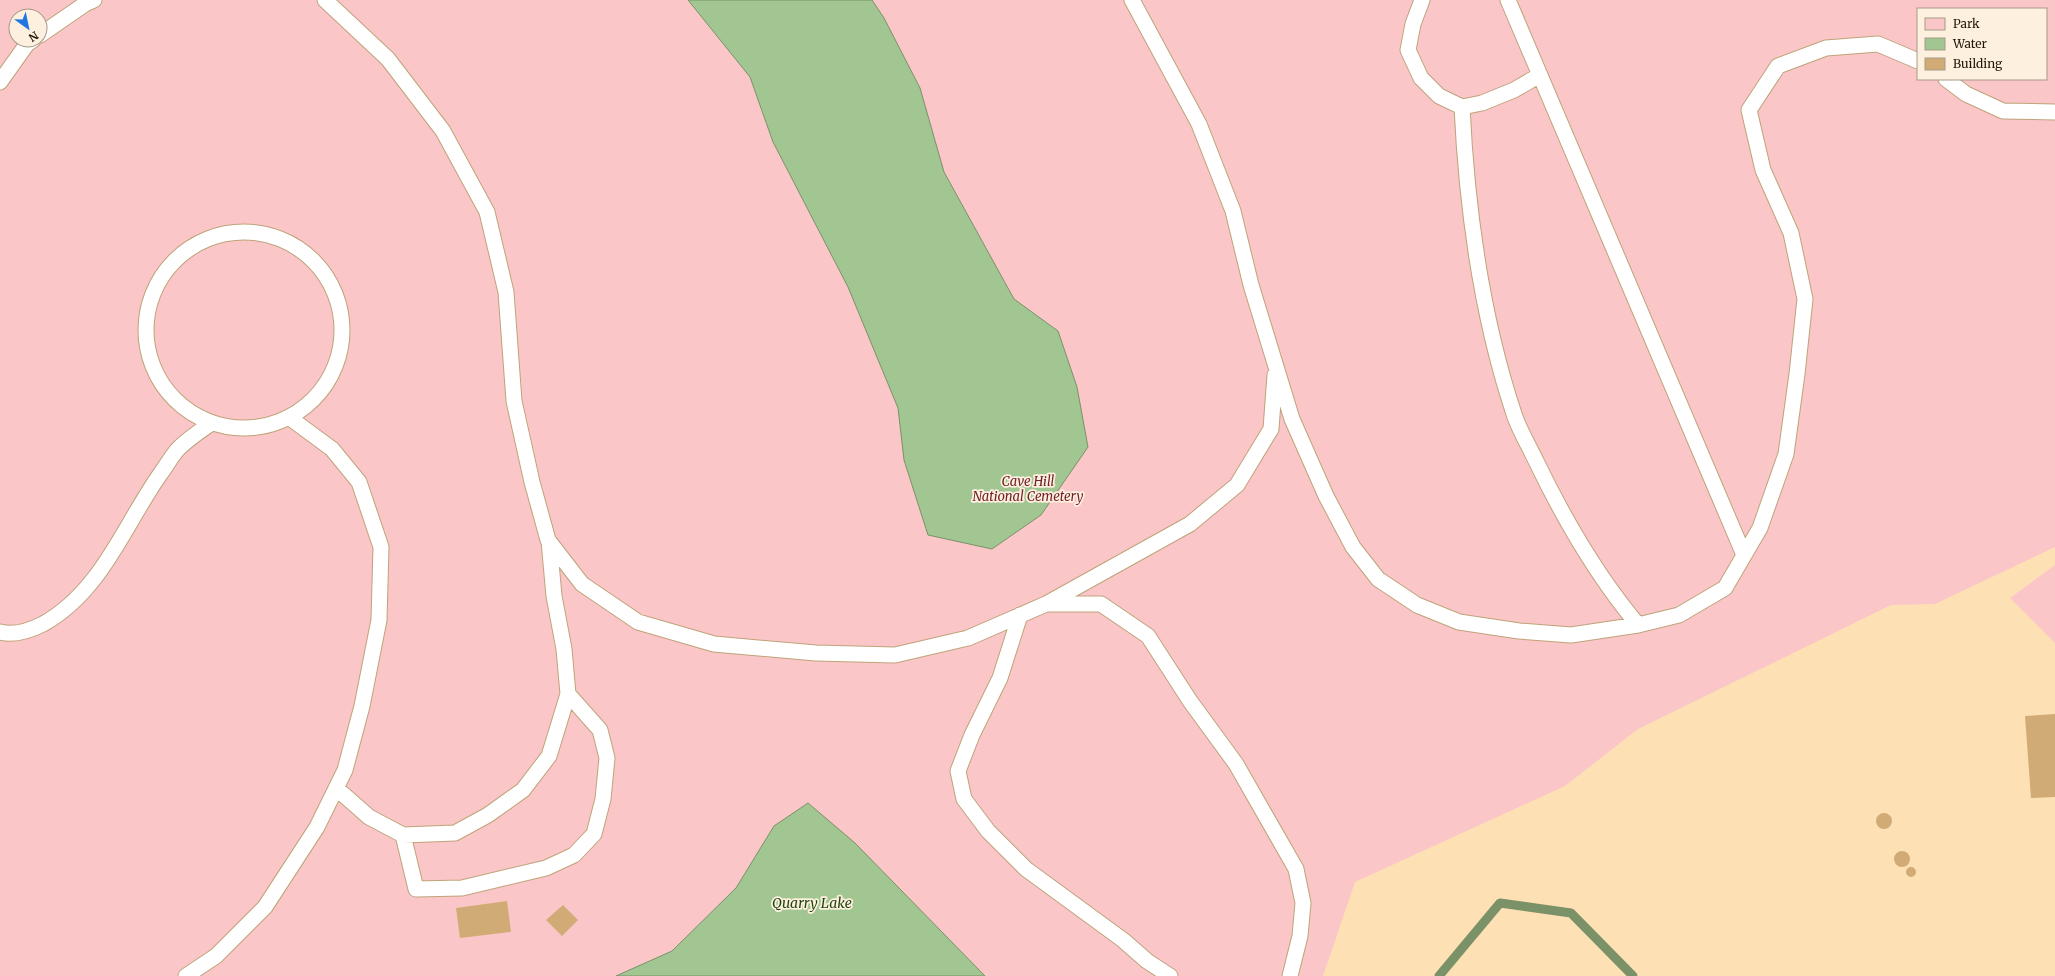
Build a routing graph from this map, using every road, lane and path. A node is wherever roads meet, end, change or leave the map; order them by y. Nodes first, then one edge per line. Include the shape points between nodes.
1 (94, 0) edge
2 (325, 0) edge
3 (1132, 0) edge
4 (1422, 0) edge
5 (1508, 0) edge
6 (48, 29) edge
7 (24, 48) edge
8 (1917, 61) edge
9 (1540, 75) junction
10 (1947, 80) edge
11 (0, 82) edge
12 (1462, 107) junction
13 (2055, 112) edge
14 (1276, 366) junction
15 (290, 418) junction
16 (210, 424) junction
17 (548, 540) junction
18 (1744, 555) junction
19 (1046, 604) junction
20 (1020, 615) junction
21 (1638, 625) junction
22 (0, 632) edge
23 (568, 694) junction
24 (336, 788) junction
25 (403, 835) junction
26 (1147, 961) junction
27 (186, 976) edge
28 (1148, 976) edge
29 (1170, 976) edge
30 (1290, 976) edge

1 - 6 lane
2 - 17 lane via 388,59 443,131 487,212 506,292 514,401
3 - 14 lane via 1199,124 1230,204
4 - 12 lane via 1408,50 1421,78 1438,96
5 - 9 lane
7 - 11 lane
8 - 18 lane via 1878,44 1826,48 1778,66 1749,110 1763,170 1791,233 1805,299 1786,454 1760,528
9 - 12 lane via 1514,90
9 - 18 lane
10 - 13 lane via 1966,94 2003,111
12 - 21 lane via 1473,245 1491,332 1516,418 1557,504 1595,568
14 - 19 lane via 1271,429 1237,485 1190,524
14 - 21 lane via 1292,419 1326,496 1353,547 1378,580 1417,605 1459,622 1571,635
15 - 16 lane via 264,427 237,429
15 - 16 lane via 317,397 335,369 343,336 339,303 324,272 301,248 270,234 236,231 204,239 176,258 156,285 145,317 146,350 159,382 181,407
15 - 24 lane via 332,449 359,482 381,547 379,620 362,706 345,770
16 - 22 lane via 179,448 137,508 109,559 89,585 60,614 31,630
17 - 20 lane via 582,584 638,622 714,644 816,653 895,655 968,638
17 - 23 lane
18 - 21 lane via 1725,588 1679,615
19 - 20 lane
19 - 30 lane via 1101,604 1148,636 1236,764 1296,869 1303,904 1300,936
20 - 26 lane via 1000,678 972,735 958,771 964,799 988,831 1026,869 1123,940
23 - 25 lane via 549,756 523,790 488,816 455,833
23 - 25 lane via 600,730 607,758 603,799 594,834 574,855 546,868 462,888 416,889
24 - 25 lane via 369,817
24 - 27 lane via 317,827 265,907 216,956
26 - 28 lane
26 - 29 lane

